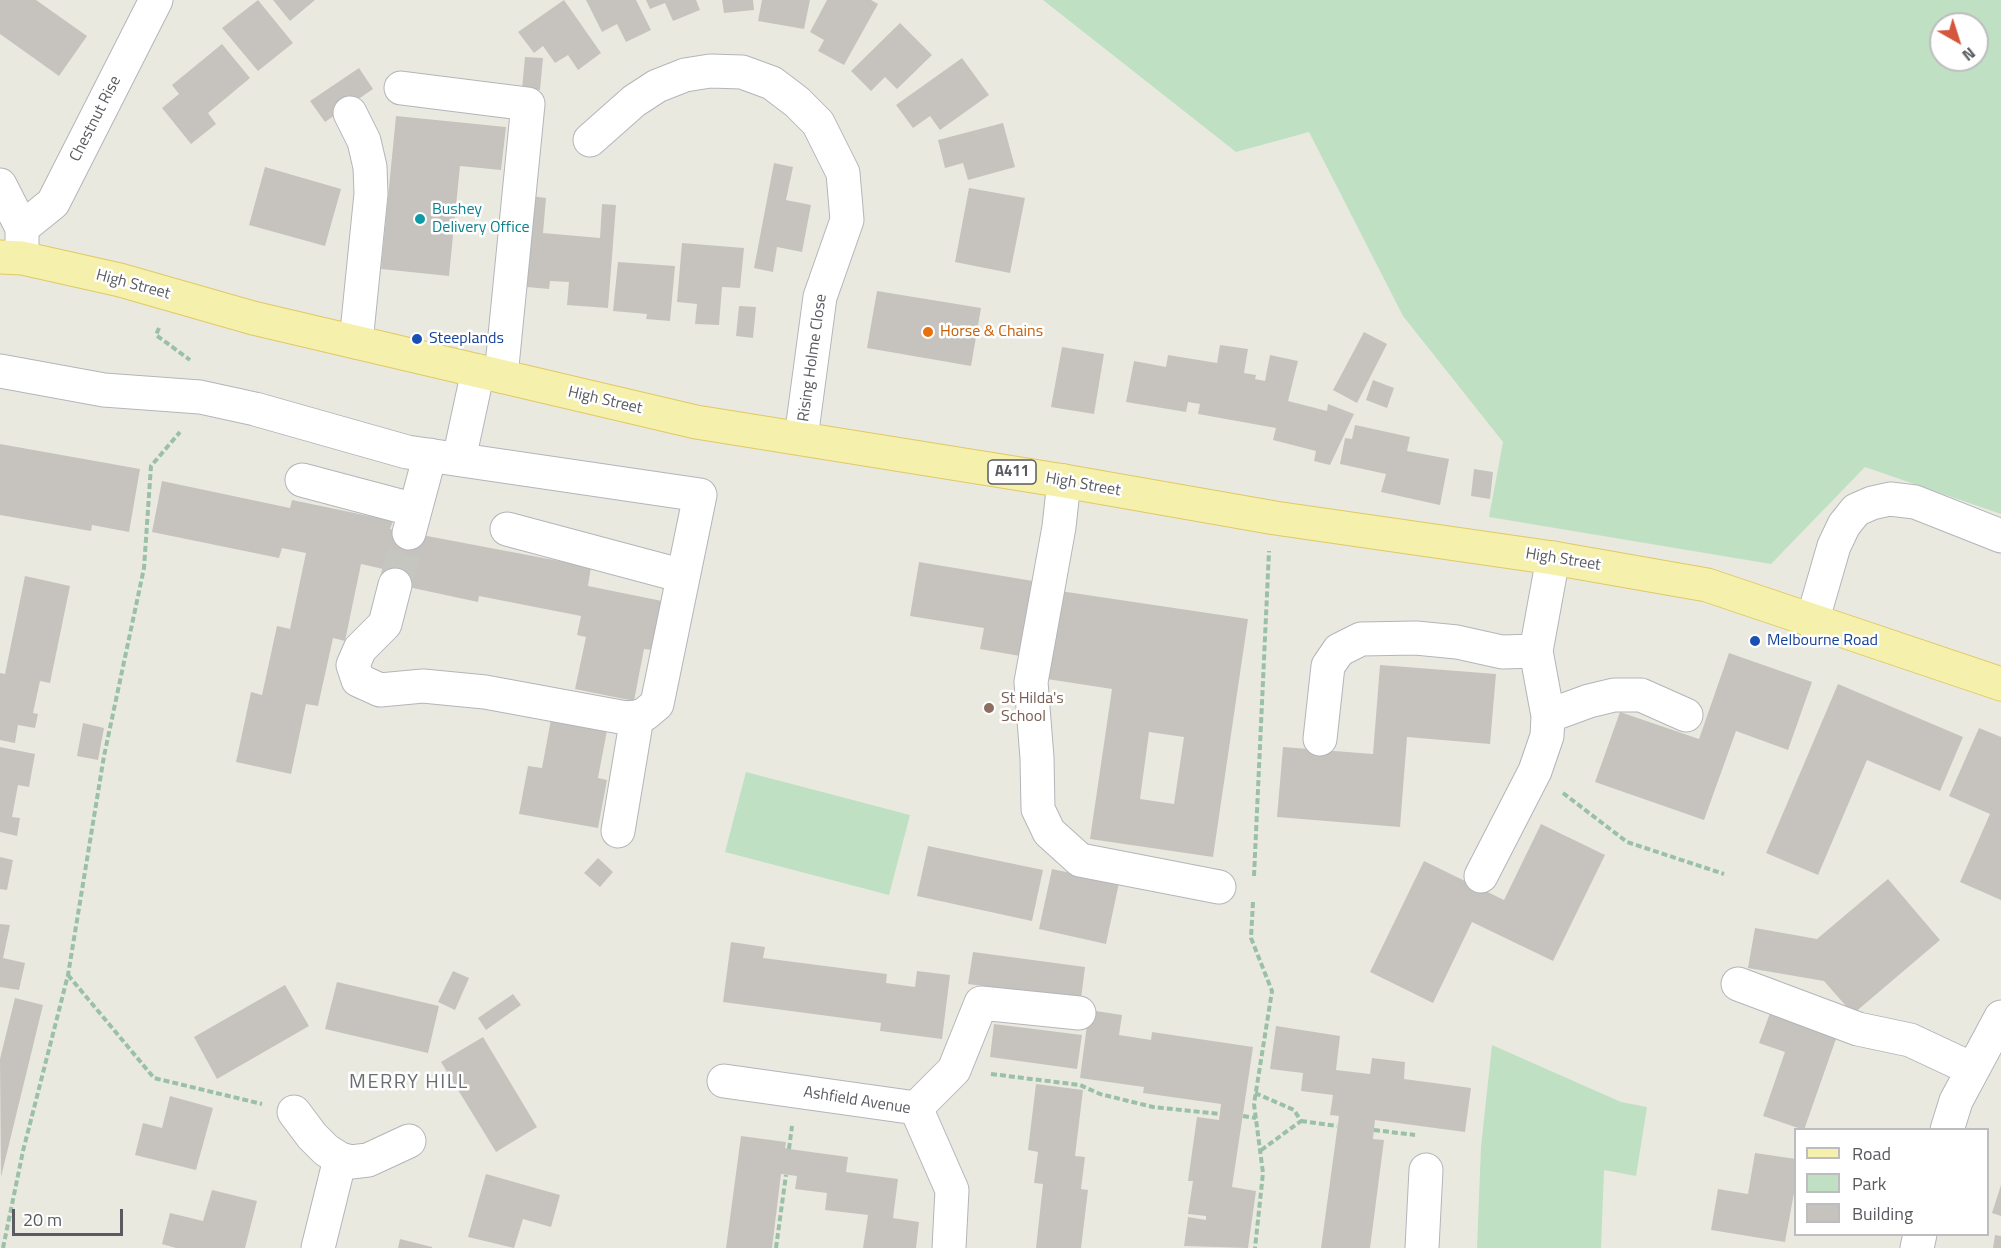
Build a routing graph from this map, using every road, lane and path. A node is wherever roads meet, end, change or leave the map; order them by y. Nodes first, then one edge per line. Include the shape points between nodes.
1 (156, 0) edge
2 (401, 88) dead end
3 (350, 113) dead end
4 (590, 140) dead end
5 (0, 185) edge
6 (15, 248) edge
7 (160, 325) dead end
8 (356, 342) junction
9 (0, 371) edge
10 (490, 374) junction
11 (200, 398) junction
12 (801, 438) junction
13 (445, 457) junction
14 (303, 480) dead end
15 (1064, 481) junction
16 (1275, 518) junction
17 (507, 529) dead end
18 (2001, 536) edge
19 (1553, 558) junction
20 (683, 576) junction
21 (395, 585) tunnel mouth
22 (1812, 622) junction
23 (1536, 651) junction
24 (2001, 684) edge
25 (1686, 715) dead end
26 (1548, 716) junction
27 (637, 717) junction
28 (1320, 740) dead end
29 (1535, 771) junction
30 (618, 831) dead end
31 (1724, 874) dead end
32 (1481, 876) dead end
33 (1254, 879) dead end
34 (1219, 887) dead end
35 (1253, 891) dead end
36 (68, 975) junction
37 (1738, 984) dead end
38 (1079, 1013) dead end
39 (2001, 1017) edge
40 (1972, 1069) junction
41 (954, 1070) junction
42 (724, 1081) dead end
43 (1255, 1093) junction
44 (916, 1108) junction
45 (294, 1112) joint
46 (1220, 1114) dead end
47 (1243, 1116) dead end
48 (1256, 1118) junction
49 (1300, 1121) junction
50 (1338, 1126) dead end
51 (1948, 1128) edge
52 (409, 1141) dead end
53 (1260, 1151) junction
54 (340, 1159) junction
55 (1426, 1170) dead end
56 (786, 1174) dead end
57 (3, 1248) edge
58 (318, 1248) edge
59 (776, 1248) edge
60 (949, 1248) edge
61 (1255, 1248) edge
62 (1422, 1248) edge

1 - 6 street, Chestnut Rise via 53,203
2 - 10 street via 528,104
3 - 8 street via 364,141 370,176
4 - 12 street, Rising Holme Close via 657,86 710,70 742,72 772,83 818,123 843,174 847,220 820,297
5 - 6 street
6 - 8 main road, High Street / A411 via 254,318
7 - 11 path via 156,335 206,372
8 - 10 main road, High Street / A411
9 - 11 street via 104,390
10 - 12 main road, High Street / A411 via 696,422
10 - 13 street
11 - 13 street via 255,409 407,452
11 - 36 path via 184,426 151,466 144,568 104,756
12 - 15 main road, High Street / A411
13 - 14 street via 412,521
13 - 20 street via 700,495
15 - 16 main road, High Street / A411
15 - 34 street via 1030,682 1038,808 1048,831 1080,860
16 - 19 main road, High Street / A411
16 - 33 path via 1269,550
17 - 20 street
18 - 22 street via 1915,502 1890,500 1856,510 1834,546
19 - 22 main road, High Street / A411 via 1707,585
19 - 23 street
20 - 27 street via 657,704
21 - 27 street via 385,624 360,649 353,665 358,680 380,690 423,686 485,692
22 - 24 main road, High Street / A411
23 - 26 street
23 - 28 street via 1502,652 1416,638 1361,639 1339,650 1328,666
25 - 26 street via 1641,695 1589,701
26 - 29 street via 1547,736
27 - 30 street
29 - 31 path via 1627,842
29 - 32 street
35 - 43 path via 1251,938 1272,991
36 - 45 path via 154,1077
36 - 57 path via 23,1151
37 - 40 street via 1858,1029 1910,1040
38 - 41 street via 981,1003
39 - 40 street
40 - 51 street
41 - 44 street
41 - 46 path via 1080,1085 1153,1107
42 - 44 street, Ashfield Avenue
43 - 48 path
43 - 49 path via 1294,1110
44 - 60 street, Ashfield Avenue via 952,1190
45 - 54 street via 312,1136
47 - 48 path
48 - 53 path
49 - 50 path
49 - 53 path
52 - 54 street via 368,1160
53 - 61 path via 1263,1173
54 - 58 street
55 - 62 street
56 - 59 path

